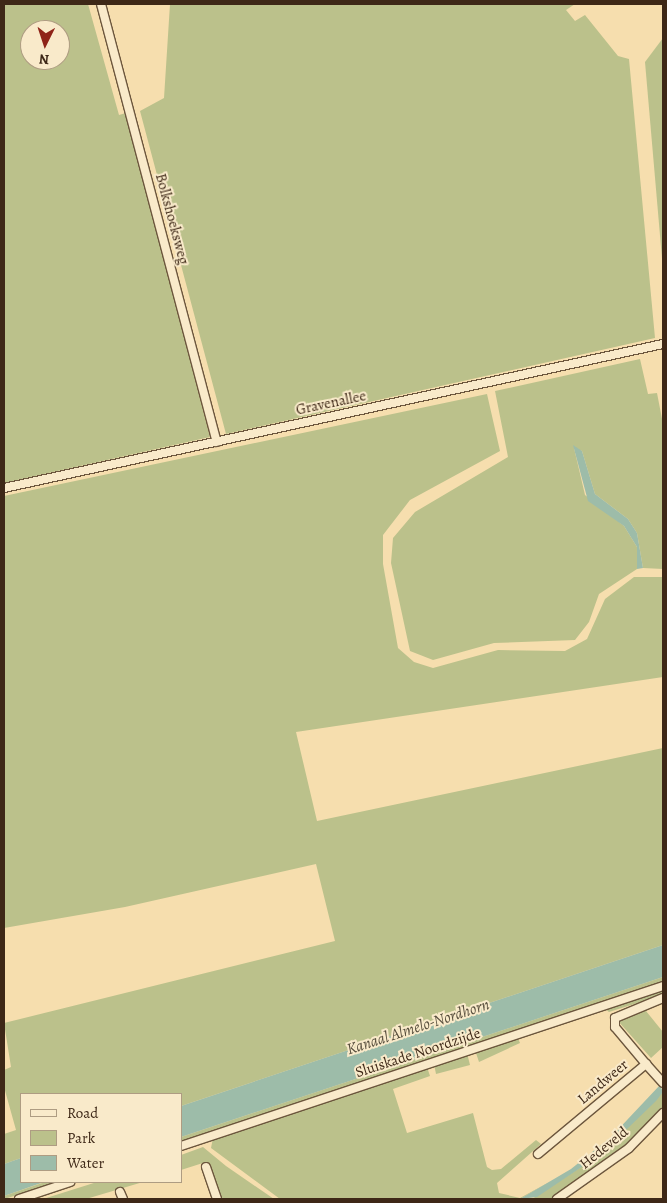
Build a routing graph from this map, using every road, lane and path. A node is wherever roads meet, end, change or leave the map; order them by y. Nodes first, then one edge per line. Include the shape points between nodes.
1 (101, 4) edge
2 (663, 344) edge
3 (217, 442) junction
4 (4, 488) edge
5 (663, 986) edge
6 (663, 998) edge
7 (646, 1064) junction
8 (663, 1083) edge
9 (663, 1113) edge
10 (182, 1146) edge
11 (538, 1154) dead end
12 (206, 1167) dead end
13 (67, 1183) edge
14 (19, 1199) edge
15 (216, 1199) edge
16 (557, 1199) edge

1 - 3 street, Bolkshoeksweg
2 - 3 street, Gravenallee
3 - 4 street, Gravenallee
5 - 10 street, Sluiskade Noordzijde
6 - 7 street, Landweer via 614,1018 615,1027
7 - 8 street
7 - 11 street, Landweer
9 - 16 street, Hedeveld via 629,1148
12 - 15 street
13 - 14 street

